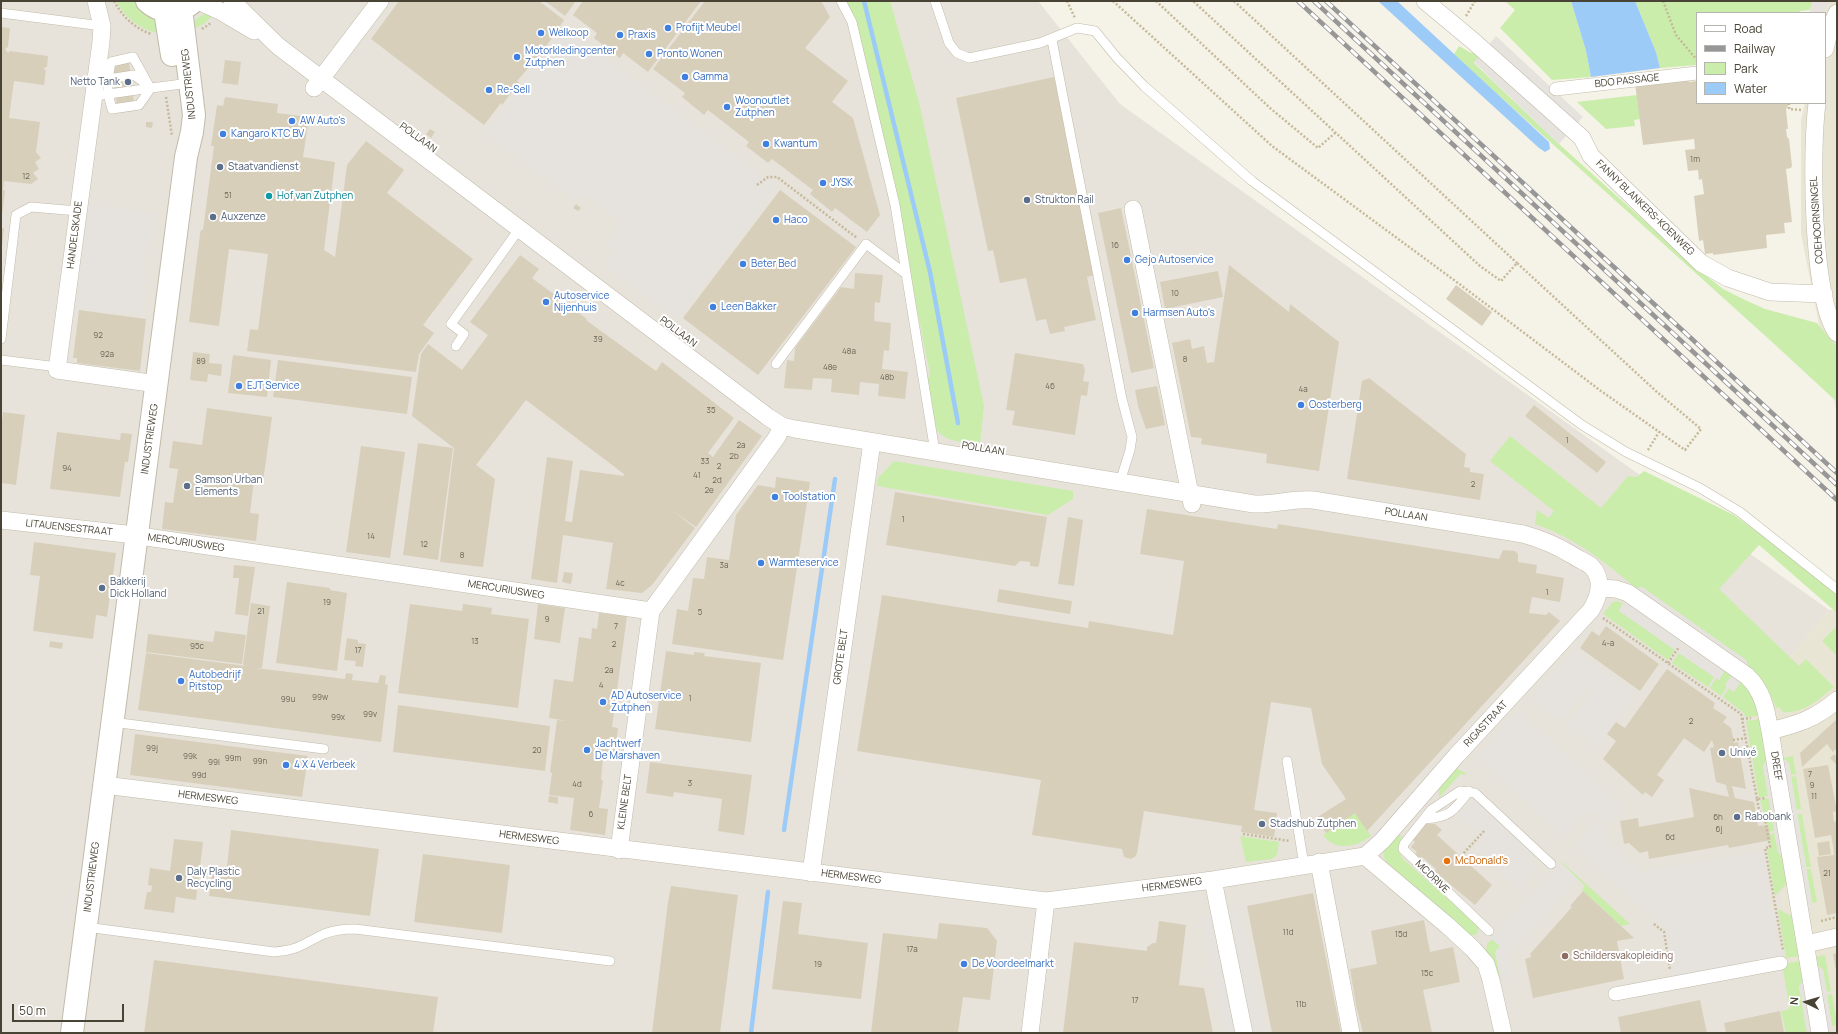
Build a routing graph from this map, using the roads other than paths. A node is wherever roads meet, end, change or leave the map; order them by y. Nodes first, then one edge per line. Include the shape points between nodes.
1 (96, 1) edge
2 (232, 1) edge
3 (380, 1) edge
4 (841, 1) edge
5 (935, 1) edge
6 (1425, 1) edge
7 (177, 5) edge
8 (1, 13) edge
9 (1837, 13) edge
10 (102, 26) junction
11 (1052, 40) junction
12 (1826, 45) edge
13 (278, 46) junction
14 (1696, 73) edge
15 (108, 79) junction
16 (317, 83) junction
17 (183, 84) junction
18 (151, 88) junction
19 (1556, 88) dead end
20 (100, 95) junction
21 (1817, 104) edge
22 (1133, 209) dead end
23 (78, 211) junction
24 (520, 228) junction
25 (906, 274) junction
26 (1824, 294) junction
27 (1837, 333) edge
28 (1, 339) edge
29 (456, 346) dead end
30 (1, 360) edge
31 (776, 364) dead end
32 (58, 367) junction
33 (157, 384) junction
34 (782, 426) junction
35 (872, 442) junction
36 (935, 452) junction
37 (1120, 482) junction
38 (1191, 500) junction
39 (1, 520) edge
40 (136, 536) junction
41 (1599, 588) junction
42 (1837, 589) edge
43 (651, 611) junction
44 (1837, 700) edge
45 (112, 722) junction
46 (1770, 731) junction
47 (324, 749) dead end
48 (1287, 761) dead end
49 (104, 785) junction
50 (619, 850) junction
51 (1365, 856) junction
52 (1312, 864) junction
53 (1551, 864) dead end
54 (811, 873) junction
55 (1213, 880) junction
56 (1046, 901) junction
57 (86, 927) junction
58 (1489, 931) dead end
59 (1837, 936) edge
60 (1806, 944) junction
61 (1782, 959) road end
62 (610, 961) dead end
63 (1615, 994) dead end
64 (72, 1033) edge
65 (1030, 1033) edge
66 (1244, 1033) edge
67 (1352, 1033) edge
68 (1503, 1033) edge
69 (1820, 1033) edge

1 - 10 street, HANDELSKADE
2 - 13 street, POLLAAN
3 - 16 street
4 - 25 lane via 852,22 856,37 895,205
5 - 11 lane via 948,43 963,56 975,58
6 - 26 street, FANNY BLANKERS-KOENWEG via 1582,138 1591,156 1701,263 1728,278 1770,292
7 - 13 street, POLLAAN via 220,11
7 - 17 street, INDUSTRIEWEG
8 - 10 lane
9 - 12 street
10 - 20 street, HANDELSKADE
11 - 37 lane via 1122,399 1132,436
11 - 42 lane via 1077,28 1095,32 1144,86 1252,181 1582,425 1643,461 1700,488 1740,512
13 - 16 street, POLLAAN
14 - 19 street, BDO PASSAGE
15 - 18 lane via 134,75
15 - 18 lane via 111,62 133,57
15 - 20 lane
16 - 24 street, POLLAAN
17 - 18 lane
17 - 33 street, INDUSTRIEWEG via 186,157
18 - 20 lane
18 - 20 lane via 139,105 112,109
20 - 23 street, HANDELSKADE
21 - 26 street, COEHOORNSINGEL via 1814,174 1817,248
22 - 38 street
23 - 28 lane via 31,207 16,215
23 - 32 street, HANDELSKADE
24 - 29 lane via 451,324 464,334
24 - 34 street, POLLAAN
25 - 31 lane via 866,244
25 - 36 lane
26 - 27 street, COEHOORNSINGEL via 1832,327
30 - 32 lane
32 - 33 street via 57,370
33 - 40 street, INDUSTRIEWEG
34 - 35 street, POLLAAN
34 - 43 street
35 - 36 street, POLLAAN
35 - 54 street, GROTE BELT
36 - 37 street, POLLAAN
37 - 38 street, POLLAAN
38 - 41 street, POLLAAN via 1264,505 1313,500 1523,534 1555,545 1591,566
39 - 40 street, LITAUENSESTRAAT
40 - 43 street, MERCURIUSWEG
40 - 45 street, INDUSTRIEWEG
41 - 46 street, DREEF via 1628,593 1747,676 1759,689 1765,704
41 - 51 street, RIGASTRAAT via 1591,610 1456,756 1382,841
43 - 50 street, KLEINE BELT
44 - 46 street via 1813,718
45 - 47 lane
45 - 49 street, INDUSTRIEWEG
46 - 60 street, DREEF
48 - 52 lane via 1300,843
49 - 50 street, HERMESWEG
49 - 57 street, INDUSTRIEWEG
50 - 54 street, HERMESWEG
51 - 52 street, HERMESWEG
51 - 68 street via 1448,926 1486,964
52 - 55 street, HERMESWEG
52 - 67 street
53 - 58 lane, MCDRIVE via 1475,793 1460,791 1431,810 1404,844 1403,849
54 - 56 street, HERMESWEG
55 - 56 street, HERMESWEG
55 - 66 street
56 - 65 street
57 - 62 lane via 274,952 298,948 337,930 355,928
57 - 64 street, INDUSTRIEWEG
59 - 60 street
60 - 69 street, DREEF
61 - 63 street

